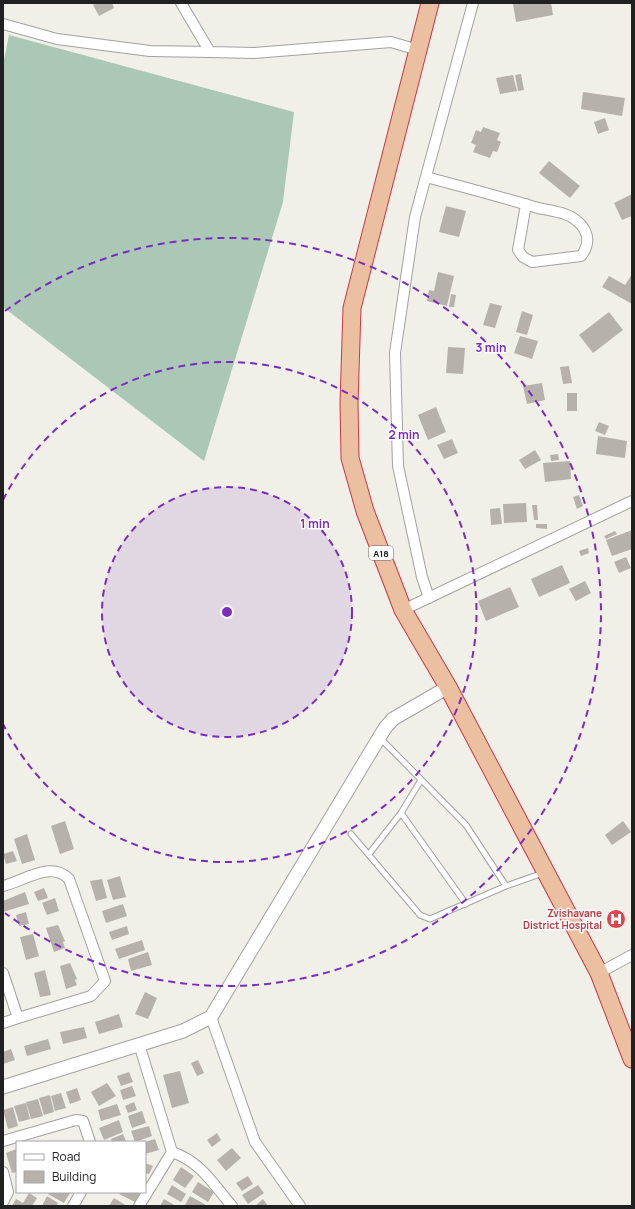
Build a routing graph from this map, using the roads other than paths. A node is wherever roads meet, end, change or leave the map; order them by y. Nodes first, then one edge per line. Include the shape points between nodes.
1 (181, 3) edge
2 (430, 3) edge
3 (473, 3) edge
4 (3, 24) edge
5 (418, 50) junction
6 (210, 52) junction
7 (426, 177) junction
8 (526, 204) junction
9 (632, 501) edge
10 (429, 598) junction
11 (403, 610) junction
12 (448, 687) junction
13 (378, 737) junction
14 (421, 780) junction
15 (401, 813) junction
16 (351, 834) dead end
17 (369, 854) junction
18 (546, 872) junction
19 (3, 886) edge
20 (506, 886) junction
21 (466, 904) junction
22 (632, 955) edge
23 (3, 973) edge
24 (599, 973) junction
25 (211, 1017) junction
26 (18, 1018) junction
27 (3, 1023) edge
28 (139, 1044) junction
29 (632, 1059) edge
30 (3, 1087) edge
31 (3, 1141) edge
32 (90, 1141) edge
33 (172, 1152) junction
34 (3, 1172) edge
35 (80, 1193) edge
36 (3, 1202) edge
37 (227, 1204) edge
38 (73, 1206) edge
39 (139, 1206) edge
40 (300, 1206) edge

1 - 6 street
2 - 5 highway, A18
3 - 7 street
4 - 6 street via 65,40 150,51
5 - 6 street via 391,42 254,53
5 - 11 highway, A18 via 352,308 349,403 352,466 365,511
7 - 8 street
7 - 10 street via 415,217 395,353 398,466 422,577
8 - 8 street via 573,217 583,228 588,241 587,248 580,256 532,262 523,257 518,250
9 - 10 street
10 - 11 street
11 - 12 highway, A18
12 - 13 street via 393,719
12 - 18 highway, A18
13 - 14 lane
13 - 25 street
14 - 15 lane
14 - 20 lane via 466,825
15 - 17 lane
15 - 21 lane
16 - 17 lane
17 - 21 lane via 420,915 430,919
18 - 20 lane
18 - 24 highway, A18
19 - 26 street via 48,870 63,873 69,879 105,981 91,996
20 - 21 lane
22 - 24 street
23 - 26 street
24 - 29 highway, A18
25 - 28 street via 183,1031
25 - 40 street via 255,1142
26 - 27 street
28 - 30 street
28 - 33 street
31 - 32 street via 76,1120 83,1121
33 - 37 street via 198,1165
33 - 39 street
34 - 36 street via 8,1192
35 - 38 street

